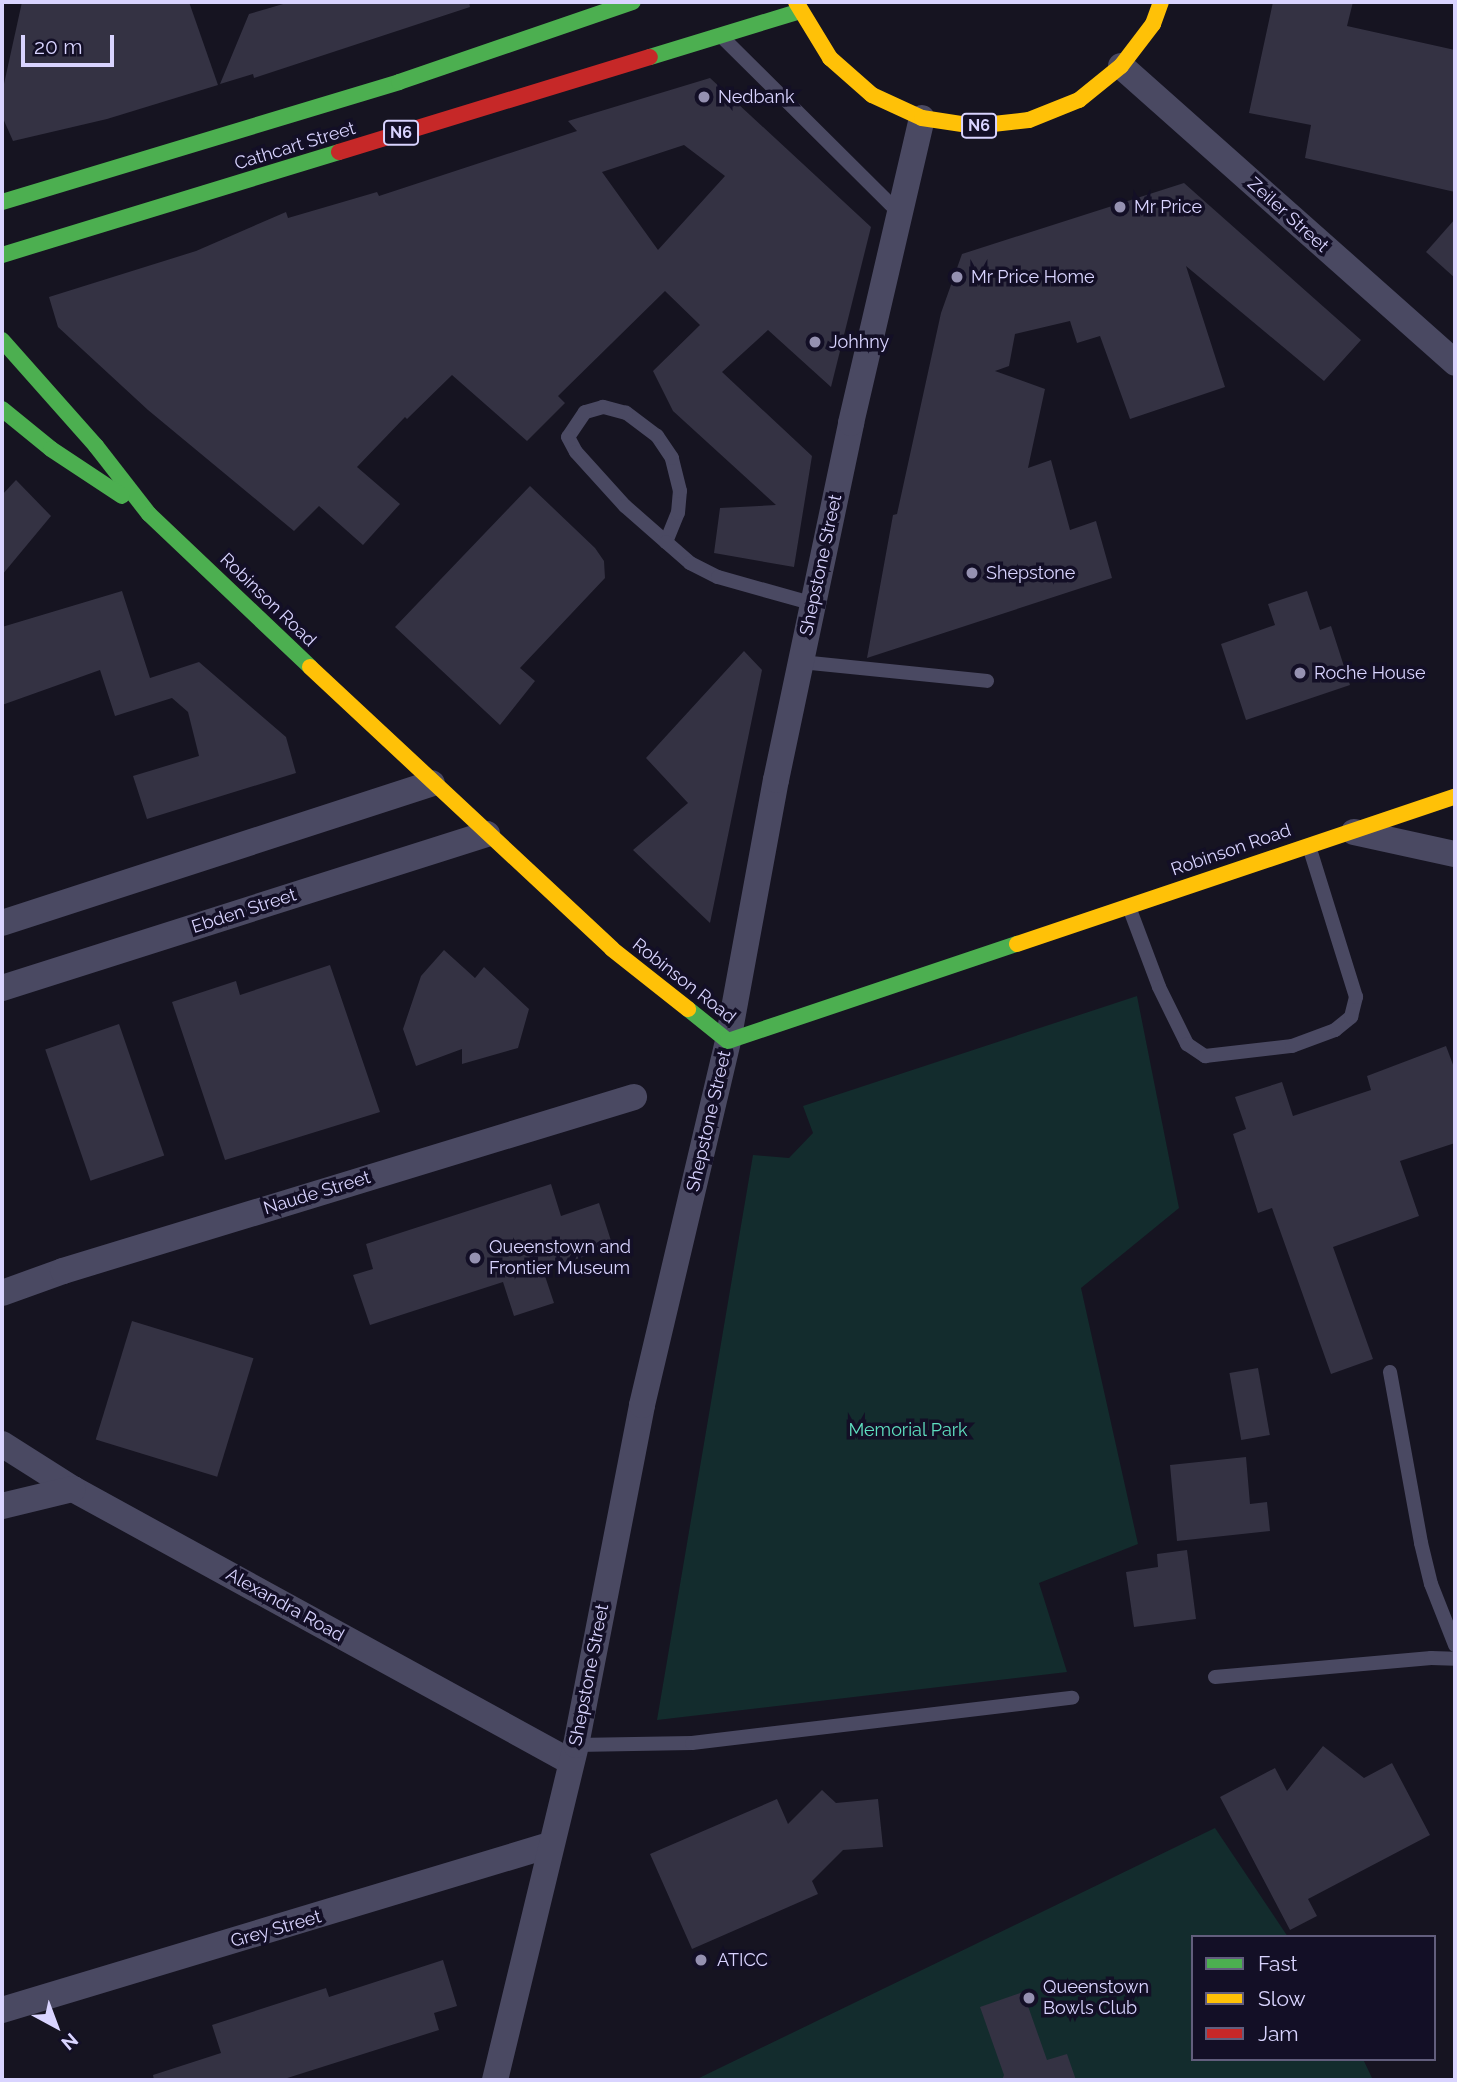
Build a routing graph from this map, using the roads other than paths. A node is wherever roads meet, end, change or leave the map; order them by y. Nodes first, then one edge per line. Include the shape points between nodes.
1 (634, 2) edge
2 (1161, 2) edge
3 (798, 7) edge
4 (721, 36) junction
5 (1121, 66) junction
6 (922, 118) junction
7 (2, 202) edge
8 (900, 214) junction
9 (2, 255) edge
10 (2, 340) edge
11 (1455, 363) edge
12 (2, 409) edge
13 (149, 513) junction
14 (666, 542) junction
15 (814, 604) junction
16 (800, 662) junction
17 (986, 681) dead end
18 (432, 783) junction
19 (1455, 797) edge
20 (1348, 831) junction
21 (487, 834) junction
22 (1308, 844) junction
23 (1455, 854) edge
24 (1129, 905) junction
25 (2, 923) edge
26 (2, 988) edge
27 (728, 1041) junction
28 (634, 1097) dead end
29 (2, 1293) edge
30 (1390, 1372) dead end
31 (2, 1444) edge
32 (74, 1489) junction
33 (2, 1506) edge
34 (1455, 1645) edge
35 (1455, 1658) edge
36 (1215, 1677) dead end
37 (1072, 1698) dead end
38 (573, 1754) junction
39 (550, 1845) junction
40 (2, 2011) edge
41 (495, 2080) edge

1 - 7 main road, Cathcart Street via 399,82
2 - 5 main road, N6 via 1153,24
3 - 4 main road, Cathcart Street / N6
3 - 6 main road, N6 via 830,58 861,86
4 - 8 lane
4 - 9 main road, Cathcart Street / N6
5 - 6 main road, N6 via 1079,100 1029,120 975,127
5 - 11 street, Zeiler Street
6 - 8 street, Shepstone Street
8 - 15 street, Shepstone Street via 850,423
10 - 13 main road, Robinson Road
12 - 13 main road, Robinson Road via 51,449
13 - 18 main road, Robinson Road
14 - 14 lane via 678,513 680,491 672,458 657,436 626,413 603,407 584,412 568,436 576,452 625,506
14 - 15 lane via 690,563 718,577
15 - 16 street, Shepstone Street
16 - 17 lane
16 - 27 street, Shepstone Street
18 - 21 main road, Robinson Road
18 - 25 street
19 - 20 main road, Robinson Road
20 - 22 main road, Robinson Road
20 - 23 street
21 - 26 street, Ebden Street
21 - 27 main road, Robinson Road via 612,949
22 - 24 main road, Robinson Road
22 - 24 lane via 1356,997 1351,1017 1335,1030 1292,1046 1205,1056 1188,1044 1159,987
24 - 27 main road, Robinson Road
27 - 38 street, Shepstone Street via 642,1405
28 - 29 street, Naude Street via 76,1266
30 - 34 lane via 1431,1584
31 - 32 street, Alexandra Road
32 - 33 street
32 - 38 street, Alexandra Road
35 - 36 lane
37 - 38 lane
38 - 39 street, Shepstone Street
39 - 40 street, Grey Street
39 - 41 street, Shepstone Street

